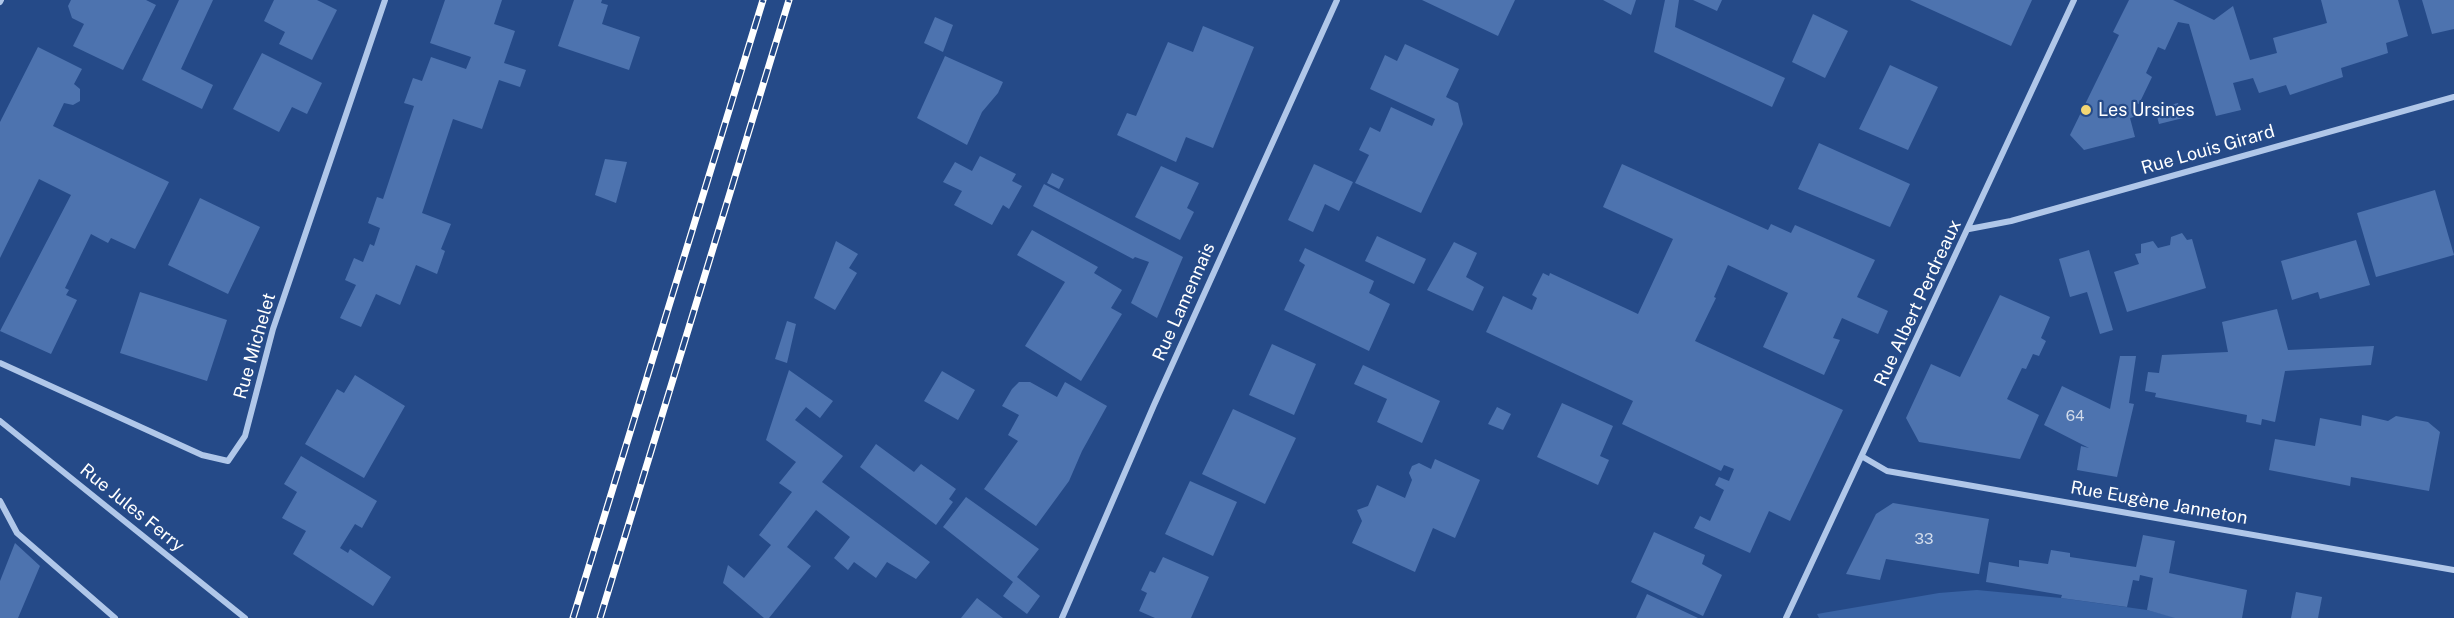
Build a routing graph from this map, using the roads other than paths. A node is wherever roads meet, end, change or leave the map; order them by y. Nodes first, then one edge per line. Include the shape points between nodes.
1 (385, 0) edge
2 (1337, 0) edge
3 (2074, 0) edge
4 (2454, 97) edge
5 (1969, 229) junction
6 (0, 363) edge
7 (0, 421) edge
8 (1863, 456) junction
9 (0, 501) edge
10 (2454, 570) edge
11 (115, 618) edge
12 (245, 618) edge
13 (1062, 618) edge
14 (1786, 618) edge

1 - 6 street, Rue Michelet via 273,328 245,436 228,461 202,455
2 - 13 street, Rue Lamennais
3 - 5 street, Rue Albert Perdreaux
4 - 5 street, Rue Louis Girard via 2011,221
5 - 8 street, Rue Albert Perdreaux
7 - 12 street, Rue Jules Ferry
8 - 10 street, Rue Eugène Janneton via 1887,471
8 - 14 street, Rue Albert Perdreaux
9 - 11 street via 17,533

